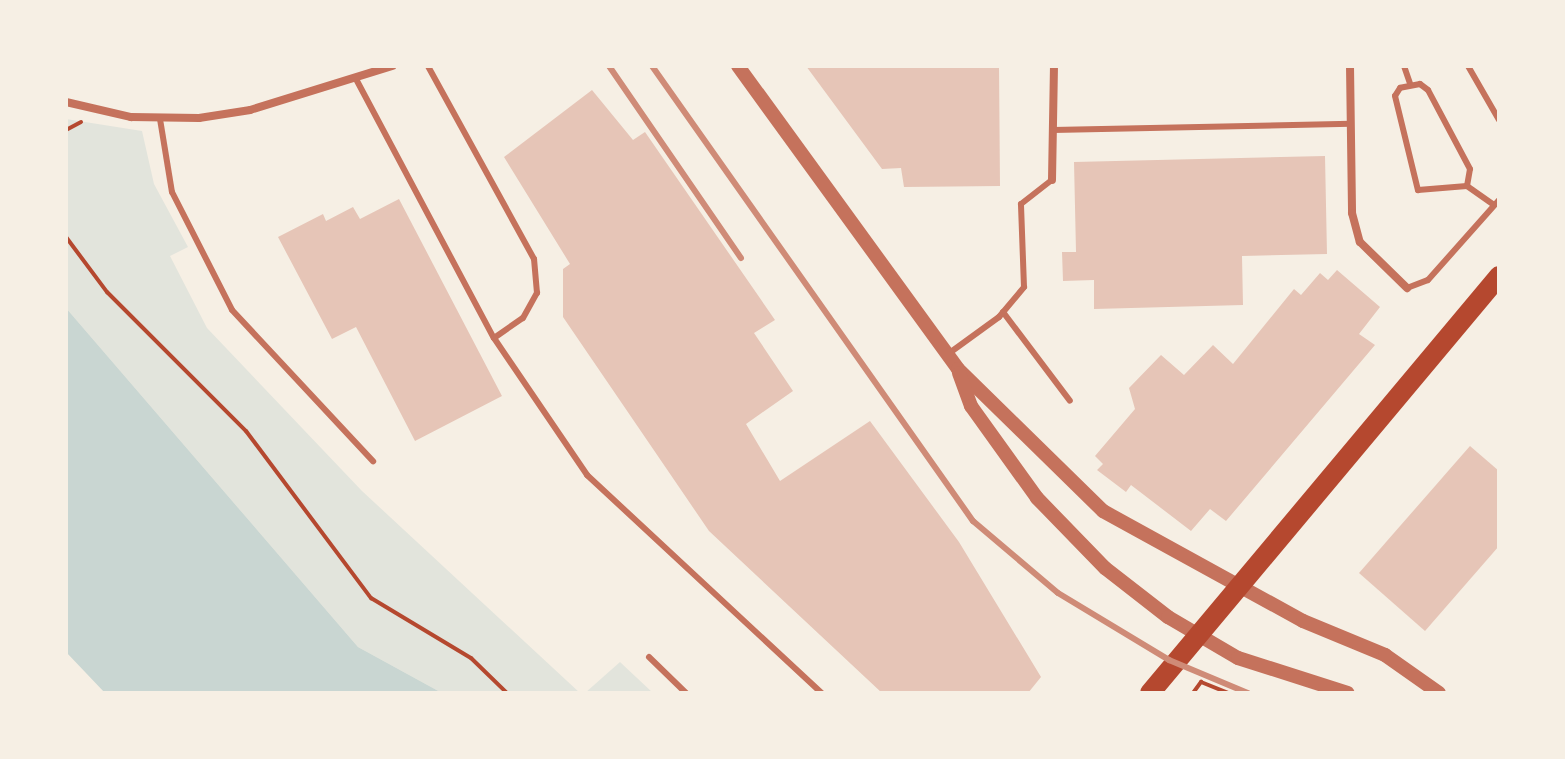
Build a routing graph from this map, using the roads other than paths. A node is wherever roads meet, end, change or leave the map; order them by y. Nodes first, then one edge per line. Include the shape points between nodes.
1 (360, 66) edge
2 (392, 66) edge
3 (428, 66) edge
4 (738, 66) edge
5 (1054, 66) edge
6 (1350, 66) edge
7 (1404, 66) edge
8 (1468, 66) edge
9 (367, 75) junction
10 (356, 79) junction
11 (1410, 83) junction
12 (66, 102) edge
13 (160, 119) junction
14 (1499, 120) edge
15 (1351, 124) junction
16 (1053, 130) junction
17 (1052, 180) joint
18 (1467, 186) junction
19 (1497, 203) edge
20 (1493, 286) edge
21 (1407, 288) joint
22 (1003, 312) junction
23 (494, 338) junction
24 (948, 355) junction
25 (958, 369) junction
26 (1070, 401) dead end
27 (373, 461) dead end
28 (649, 657) dead end
29 (686, 693) edge
30 (822, 693) edge
31 (1150, 693) edge
32 (1348, 693) edge
33 (1439, 693) edge

1 - 9 lane
2 - 9 street
3 - 23 lane via 534,259 537,293 523,318
4 - 24 street
5 - 16 street
6 - 15 street
7 - 11 lane
8 - 14 lane
9 - 10 street
10 - 13 street via 250,110
10 - 23 lane
11 - 18 lane via 1428,90 1470,169
11 - 18 lane via 1395,96 1418,190
12 - 13 street
13 - 27 lane via 172,192 232,310
15 - 16 lane
15 - 21 street via 1360,242
16 - 17 street
17 - 22 lane via 1021,204 1024,287
18 - 19 lane
19 - 21 lane via 1428,280
20 - 31 main road
22 - 24 lane
22 - 26 lane
23 - 30 lane via 587,475
24 - 25 street
25 - 32 street via 971,406 1037,498 1105,568 1168,617 1238,658
25 - 33 street via 1103,511 1303,621 1385,655
28 - 29 lane

